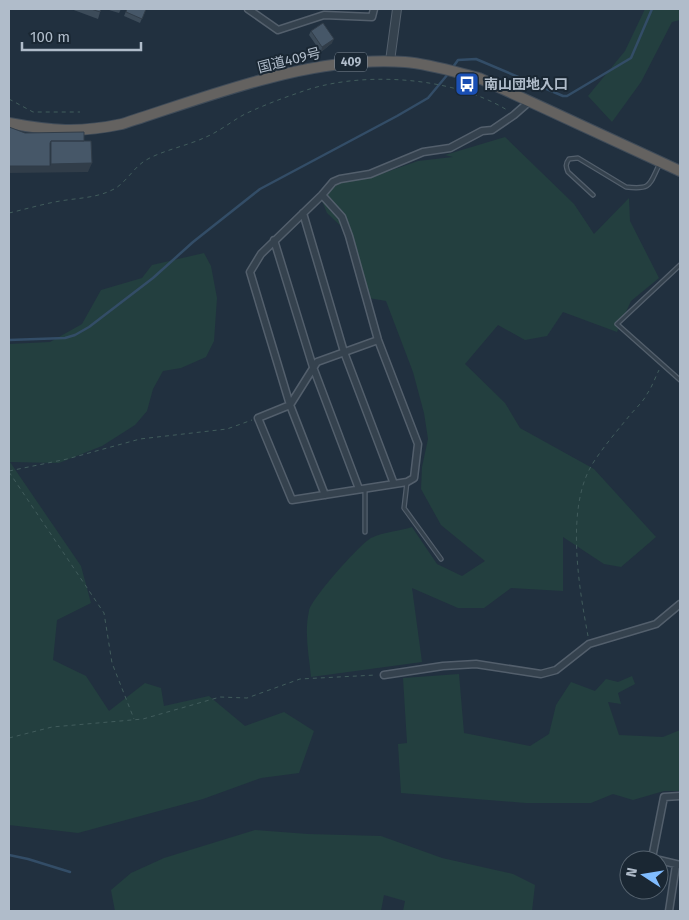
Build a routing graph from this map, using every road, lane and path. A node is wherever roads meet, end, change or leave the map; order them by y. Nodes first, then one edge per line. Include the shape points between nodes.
1 (248, 9) edge
2 (374, 9) edge
3 (397, 9) edge
4 (390, 61) junction
5 (9, 99) edge
6 (530, 101) junction
7 (80, 112) dead end
8 (514, 115) junction
9 (9, 122) edge
10 (660, 163) junction
11 (680, 171) edge
12 (322, 195) junction
13 (593, 195) dead end
14 (9, 213) edge
15 (302, 213) junction
16 (274, 240) junction
17 (680, 265) edge
18 (378, 340) junction
19 (344, 352) junction
20 (662, 362) junction
21 (313, 367) junction
22 (680, 380) edge
23 (290, 405) junction
24 (258, 418) junction
25 (9, 471) edge
26 (407, 482) junction
27 (394, 484) junction
28 (362, 488) junction
29 (324, 495) junction
30 (365, 532) dead end
31 (441, 559) dead end
32 (680, 604) edge
33 (590, 644) junction
34 (384, 675) joint
35 (134, 720) junction
36 (9, 738) edge
37 (680, 796) edge
38 (654, 850) edge
39 (678, 865) edge
40 (669, 911) edge

1 - 2 street via 278,30 324,15 372,17
3 - 4 street
4 - 6 highway, 国道409号 / 409 via 479,78
4 - 9 highway, 国道409号 / 409 via 310,68 104,127 57,130
5 - 7 path via 32,112
6 - 8 street
6 - 10 highway, 国道409号 / 409
8 - 12 street via 492,130 482,131 450,148 423,152 370,174 340,179
8 - 14 path via 473,95 413,81 358,80 322,85 246,114 206,137 143,162 115,189 100,195
10 - 11 highway, 国道409号 / 409
10 - 13 lane via 644,189 626,187 578,158 569,159 566,162 568,172
12 - 15 street
12 - 18 street via 342,218 349,236
15 - 16 street
15 - 19 street
16 - 21 street
16 - 23 street via 250,272
17 - 20 lane via 616,324
18 - 19 street
18 - 26 street via 418,444 414,478
19 - 21 street via 317,362
19 - 27 street
20 - 22 lane
20 - 33 path via 647,395 592,464 582,490 576,544
21 - 23 street
21 - 28 street
23 - 24 street
23 - 29 street
24 - 25 path via 227,429 140,438 67,459
24 - 29 street via 292,500
25 - 35 path via 104,613 112,663
26 - 27 street
26 - 31 lane via 404,508
27 - 28 street
28 - 29 street
28 - 30 lane
32 - 33 street via 656,624
33 - 34 street via 556,670 541,674 476,664
34 - 35 path via 300,679 247,698 220,697
35 - 36 path via 52,727
37 - 38 street via 664,797
39 - 40 street

